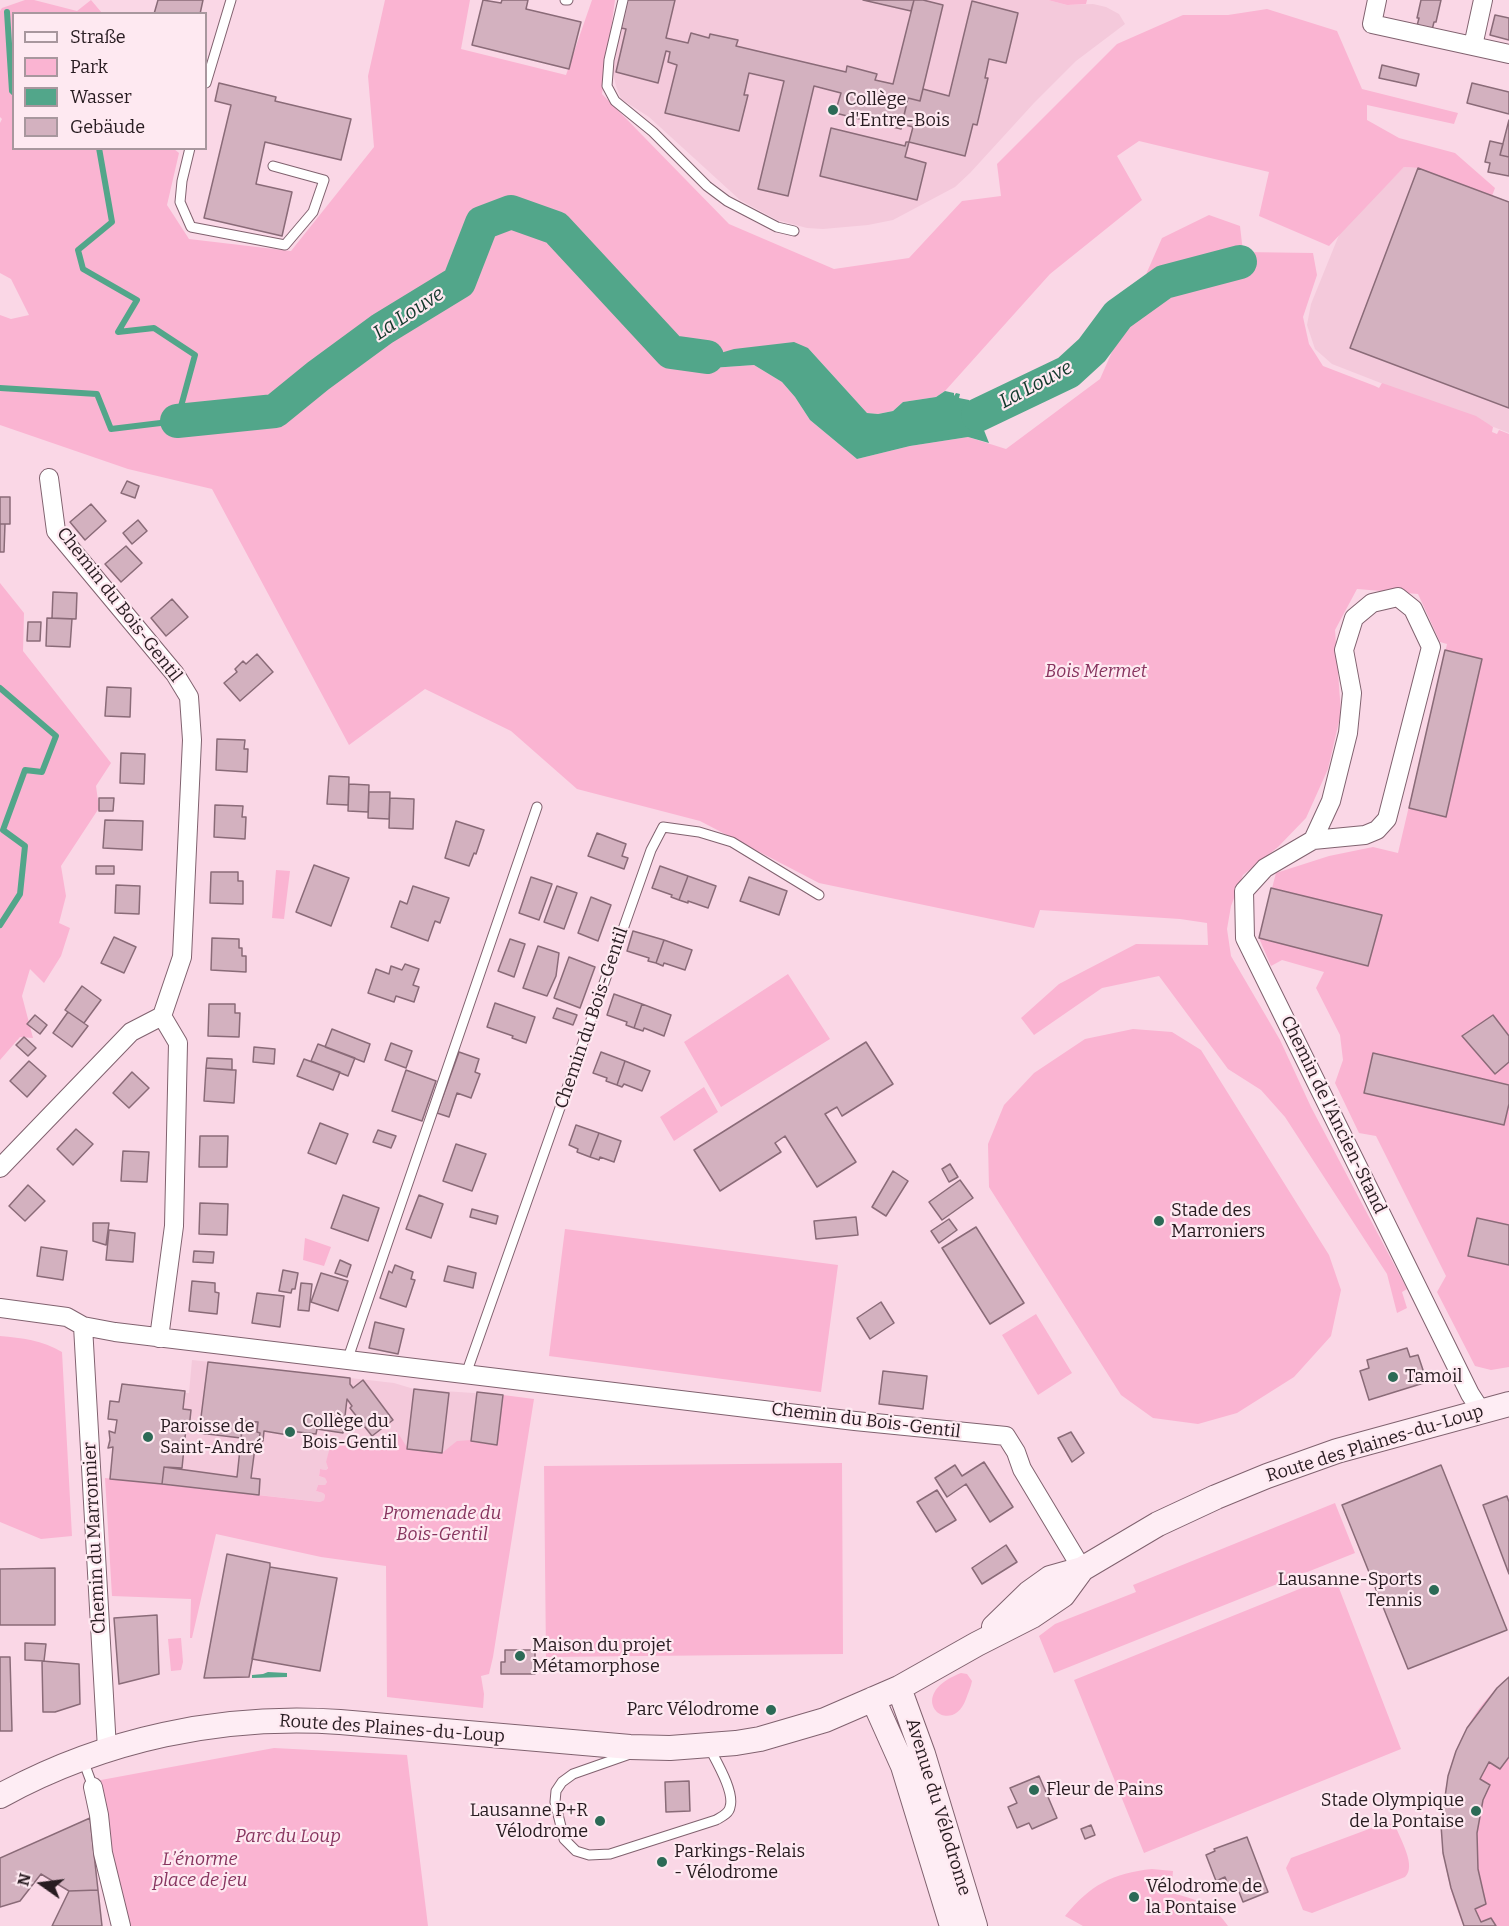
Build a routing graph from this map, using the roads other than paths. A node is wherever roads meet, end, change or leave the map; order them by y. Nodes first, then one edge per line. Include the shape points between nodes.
1 (231, 0) edge
2 (623, 0) edge
3 (1377, 0) edge
4 (1483, 0) edge
5 (1473, 46) junction
6 (1509, 54) edge
7 (207, 80) edge
8 (190, 150) edge
9 (273, 166) dead end
10 (794, 231) dead end
11 (49, 478) dead end
12 (537, 807) dead end
13 (1313, 840) junction
14 (819, 895) dead end
15 (162, 1016) junction
16 (0, 1168) edge
17 (0, 1308) edge
18 (82, 1326) junction
19 (159, 1338) junction
20 (347, 1361) junction
21 (462, 1373) junction
22 (1509, 1404) edge
23 (1481, 1411) junction
24 (1082, 1569) junction
25 (899, 1688) junction
26 (873, 1699) junction
27 (708, 1745) junction
28 (652, 1747) junction
29 (107, 1749) junction
30 (82, 1758) junction
31 (93, 1787) joint
32 (0, 1796) edge
33 (121, 1926) edge
34 (952, 1926) edge
35 (975, 1926) edge

1 - 7 lane
2 - 10 lane via 609,60 607,86 615,101 727,201 777,227
3 - 5 street via 1372,24
4 - 5 street
5 - 6 street
8 - 9 lane via 180,202 190,227 285,245 313,212 324,180
11 - 15 street, Chemin du Bois-Gentil via 56,531 175,674 189,698 192,740 182,957
12 - 20 lane
13 - 13 street, Chemin de l'Ancien-Stand via 1331,801 1348,733 1352,693 1344,650 1354,618 1372,603 1398,597 1413,609 1431,647 1387,819 1377,830 1365,835
13 - 23 street, Chemin de l'Ancien-Stand via 1265,868 1244,891 1245,938
14 - 21 lane, Chemin du Bois-Gentil via 732,842 663,827 651,850
15 - 16 street via 131,1032
15 - 19 street via 178,1043 174,1226
17 - 18 street, Chemin du Bois-Gentil via 67,1317
18 - 19 street, Chemin du Bois-Gentil
18 - 29 street, Chemin du Marronnier
19 - 20 street, Chemin du Bois-Gentil
20 - 21 street, Chemin du Bois-Gentil
21 - 24 street, Chemin du Bois-Gentil via 1006,1436
22 - 23 main road, Route des Plaines-du-Loup
23 - 24 main road, Route des Plaines-du-Loup via 1337,1451 1268,1476 1158,1524
24 - 25 main road, Route des Plaines-du-Loup via 1045,1581 977,1644
25 - 26 main road, Route des Plaines-du-Loup
25 - 35 main road, Avenue du Vélodrome
26 - 27 main road, Route des Plaines-du-Loup via 793,1730
26 - 34 main road, Avenue du Vélodrome via 903,1766
27 - 28 main road, Route des Plaines-du-Loup
27 - 28 lane, Route des Plaines-du-Loup via 726,1782 731,1801 727,1814 610,1854 576,1851 564,1839 555,1802 562,1782 573,1774
28 - 29 main road, Route des Plaines-du-Loup via 303,1719 201,1728
29 - 30 main road, Route des Plaines-du-Loup
30 - 31 lane
30 - 32 main road, Route des Plaines-du-Loup
31 - 33 street via 103,1853

